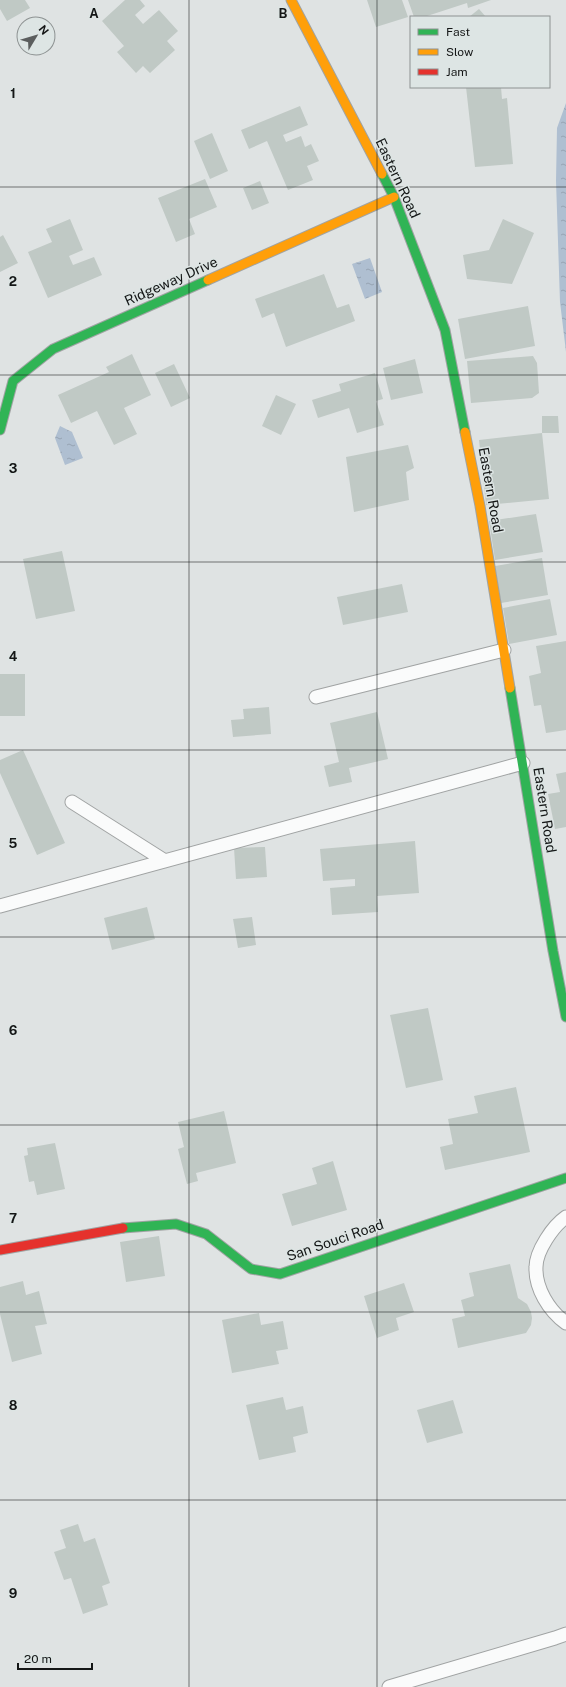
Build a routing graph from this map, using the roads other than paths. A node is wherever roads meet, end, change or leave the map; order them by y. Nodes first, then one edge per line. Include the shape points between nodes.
1 (290, 0) edge
2 (394, 197) junction
3 (0, 430) edge
4 (504, 650) junction
5 (316, 697) dead end
6 (523, 763) junction
7 (72, 802) dead end
8 (165, 861) junction
9 (0, 906) edge
10 (566, 1017) edge
11 (566, 1178) edge
12 (566, 1217) edge
13 (0, 1250) edge
14 (566, 1323) edge
15 (566, 1634) edge
16 (389, 1687) edge

1 - 2 main road, Eastern Road
2 - 3 main road, Ridgeway Drive via 53,350 13,381
2 - 4 main road, Eastern Road via 445,330 480,506
4 - 5 lane
4 - 6 main road, Eastern Road
6 - 8 lane
6 - 10 main road, Eastern Road
7 - 8 lane
8 - 9 lane
11 - 13 main road, San Souci Road via 280,1274 251,1269 206,1234 176,1224 130,1227
12 - 14 lane via 552,1229 536,1266 538,1281 548,1306
15 - 16 lane

